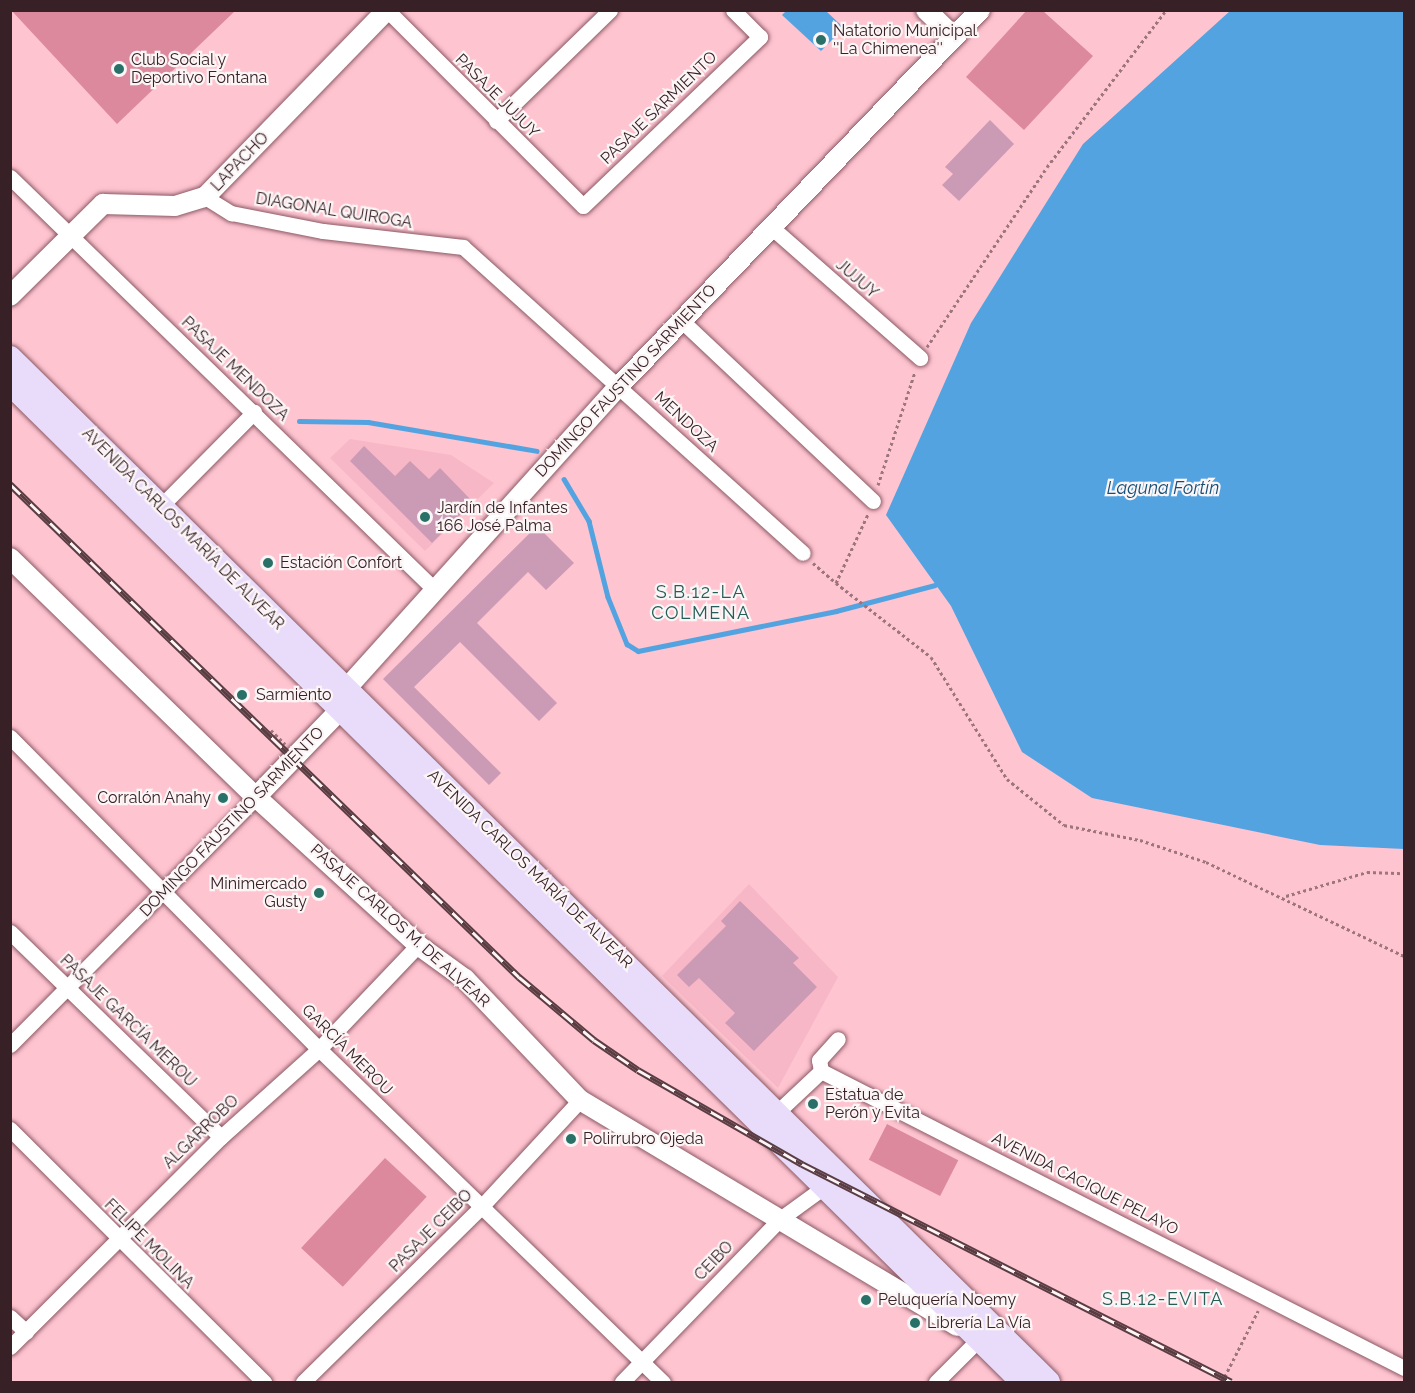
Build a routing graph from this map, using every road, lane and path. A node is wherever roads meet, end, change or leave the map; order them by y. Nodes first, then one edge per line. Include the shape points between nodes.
1 (610, 10) edge
2 (733, 10) edge
3 (927, 10) edge
4 (980, 10) edge
5 (1166, 10) edge
6 (387, 11) edge
7 (954, 37) junction
8 (496, 121) junction
9 (10, 177) edge
10 (205, 197) junction
11 (583, 206) joint
12 (770, 226) junction
13 (69, 235) junction
14 (463, 247) joint
15 (10, 296) edge
16 (682, 322) junction
17 (10, 358) edge
18 (920, 358) junction
19 (10, 383) edge
20 (620, 385) junction
21 (254, 412) junction
22 (873, 501) junction
23 (160, 507) junction
24 (803, 553) joint
25 (10, 558) edge
26 (836, 583) junction
27 (434, 589) junction
28 (344, 699) junction
29 (10, 737) edge
30 (256, 797) junction
31 (1404, 873) edge
32 (165, 891) junction
33 (1284, 896) junction
34 (10, 932) edge
35 (418, 945) junction
36 (1404, 956) edge
37 (68, 988) junction
38 (838, 1039) dead end
39 (10, 1045) edge
40 (319, 1049) junction
41 (822, 1071) junction
42 (580, 1100) junction
43 (770, 1120) junction
44 (10, 1129) edge
45 (221, 1137) junction
46 (828, 1178) junction
47 (481, 1207) junction
48 (780, 1219) junction
49 (118, 1239) junction
50 (1266, 1296) junction
51 (10, 1317) edge
52 (26, 1332) junction
53 (986, 1333) junction
54 (10, 1347) edge
55 (643, 1362) junction
56 (1404, 1368) edge
57 (264, 1383) edge
58 (303, 1383) edge
59 (622, 1383) edge
60 (663, 1383) edge
61 (936, 1383) edge
62 (1023, 1383) edge
63 (1048, 1383) edge
64 (1222, 1383) edge

1 - 8 street
2 - 11 street, PASAJE SARMIENTO via 760,37
3 - 7 street
4 - 7 street, DOMINGO FAUSTINO SARMIENTO
5 - 18 path via 1047,167
6 - 8 street, PASAJE JUJUY
6 - 10 street, LAPACHO
7 - 12 street, DOMINGO FAUSTINO SARMIENTO
8 - 11 street, PASAJE JUJUY
9 - 13 street, PASAJE MENDOZA
10 - 13 street, LAPACHO via 176,206 103,204
10 - 14 street, DIAGONAL QUIROGA via 243,216 323,231
12 - 16 street, DOMINGO FAUSTINO SARMIENTO
12 - 18 street, JUJUY
13 - 15 street, LAPACHO
13 - 21 street, PASAJE MENDOZA
14 - 20 street, MENDOZA
16 - 20 street, DOMINGO FAUSTINO SARMIENTO
16 - 22 street
17 - 23 main road, AVENIDA CARLOS MARÍA DE ALVEAR
18 - 22 path
19 - 28 main road, AVENIDA CARLOS MARÍA DE ALVEAR
20 - 24 street, MENDOZA
20 - 27 street, DOMINGO FAUSTINO SARMIENTO
21 - 23 street
21 - 27 street, PASAJE MENDOZA
22 - 26 path
23 - 28 main road, AVENIDA CARLOS MARÍA DE ALVEAR
24 - 26 path
25 - 30 street, PASAJE CARLOS M. DE ALVEAR
26 - 33 path via 931,657 1007,779 1064,825 1140,840 1206,862
27 - 28 street, DOMINGO FAUSTINO SARMIENTO
28 - 30 street, DOMINGO FAUSTINO SARMIENTO
28 - 43 main road, AVENIDA CARLOS MARÍA DE ALVEAR
29 - 32 street, GARCÍA MEROU
30 - 32 street, DOMINGO FAUSTINO SARMIENTO
30 - 35 street, PASAJE CARLOS M. DE ALVEAR
31 - 33 path via 1367,872
32 - 37 street, DOMINGO FAUSTINO SARMIENTO
32 - 40 street, GARCÍA MEROU
33 - 36 path
34 - 37 street, PASAJE GARCÍA MEROU
35 - 40 street, ALGARROBO
35 - 42 street, PASAJE CARLOS M. DE ALVEAR via 465,979
37 - 39 street, DOMINGO FAUSTINO SARMIENTO
37 - 45 street, PASAJE GARCÍA MEROU
38 - 41 street via 819,1060
40 - 45 street, ALGARROBO
40 - 47 street, GARCÍA MEROU
41 - 43 street
41 - 50 street, AVENIDA CACIQUE PELAYO
42 - 47 street, PASAJE CEIBO
42 - 48 street, PASAJE CARLOS M. DE ALVEAR
43 - 46 main road, AVENIDA CARLOS MARÍA DE ALVEAR
44 - 49 street, FELIPE MOLINA
45 - 49 street, ALGARROBO
46 - 48 street, CEIBO
46 - 53 main road, AVENIDA CARLOS MARÍA DE ALVEAR
47 - 55 street, GARCÍA MEROU
47 - 58 street, PASAJE CEIBO
48 - 53 street, PASAJE CARLOS M. DE ALVEAR
48 - 55 street, CEIBO
49 - 52 street, ALGARROBO
49 - 57 street, FELIPE MOLINA
50 - 56 street, AVENIDA CACIQUE PELAYO
50 - 64 path
51 - 52 street
52 - 54 street, ALGARROBO
53 - 61 street
53 - 62 main road, AVENIDA CARLOS MARÍA DE ALVEAR
53 - 63 main road, AVENIDA CARLOS MARÍA DE ALVEAR
55 - 59 street, CEIBO
55 - 60 street, GARCÍA MEROU

